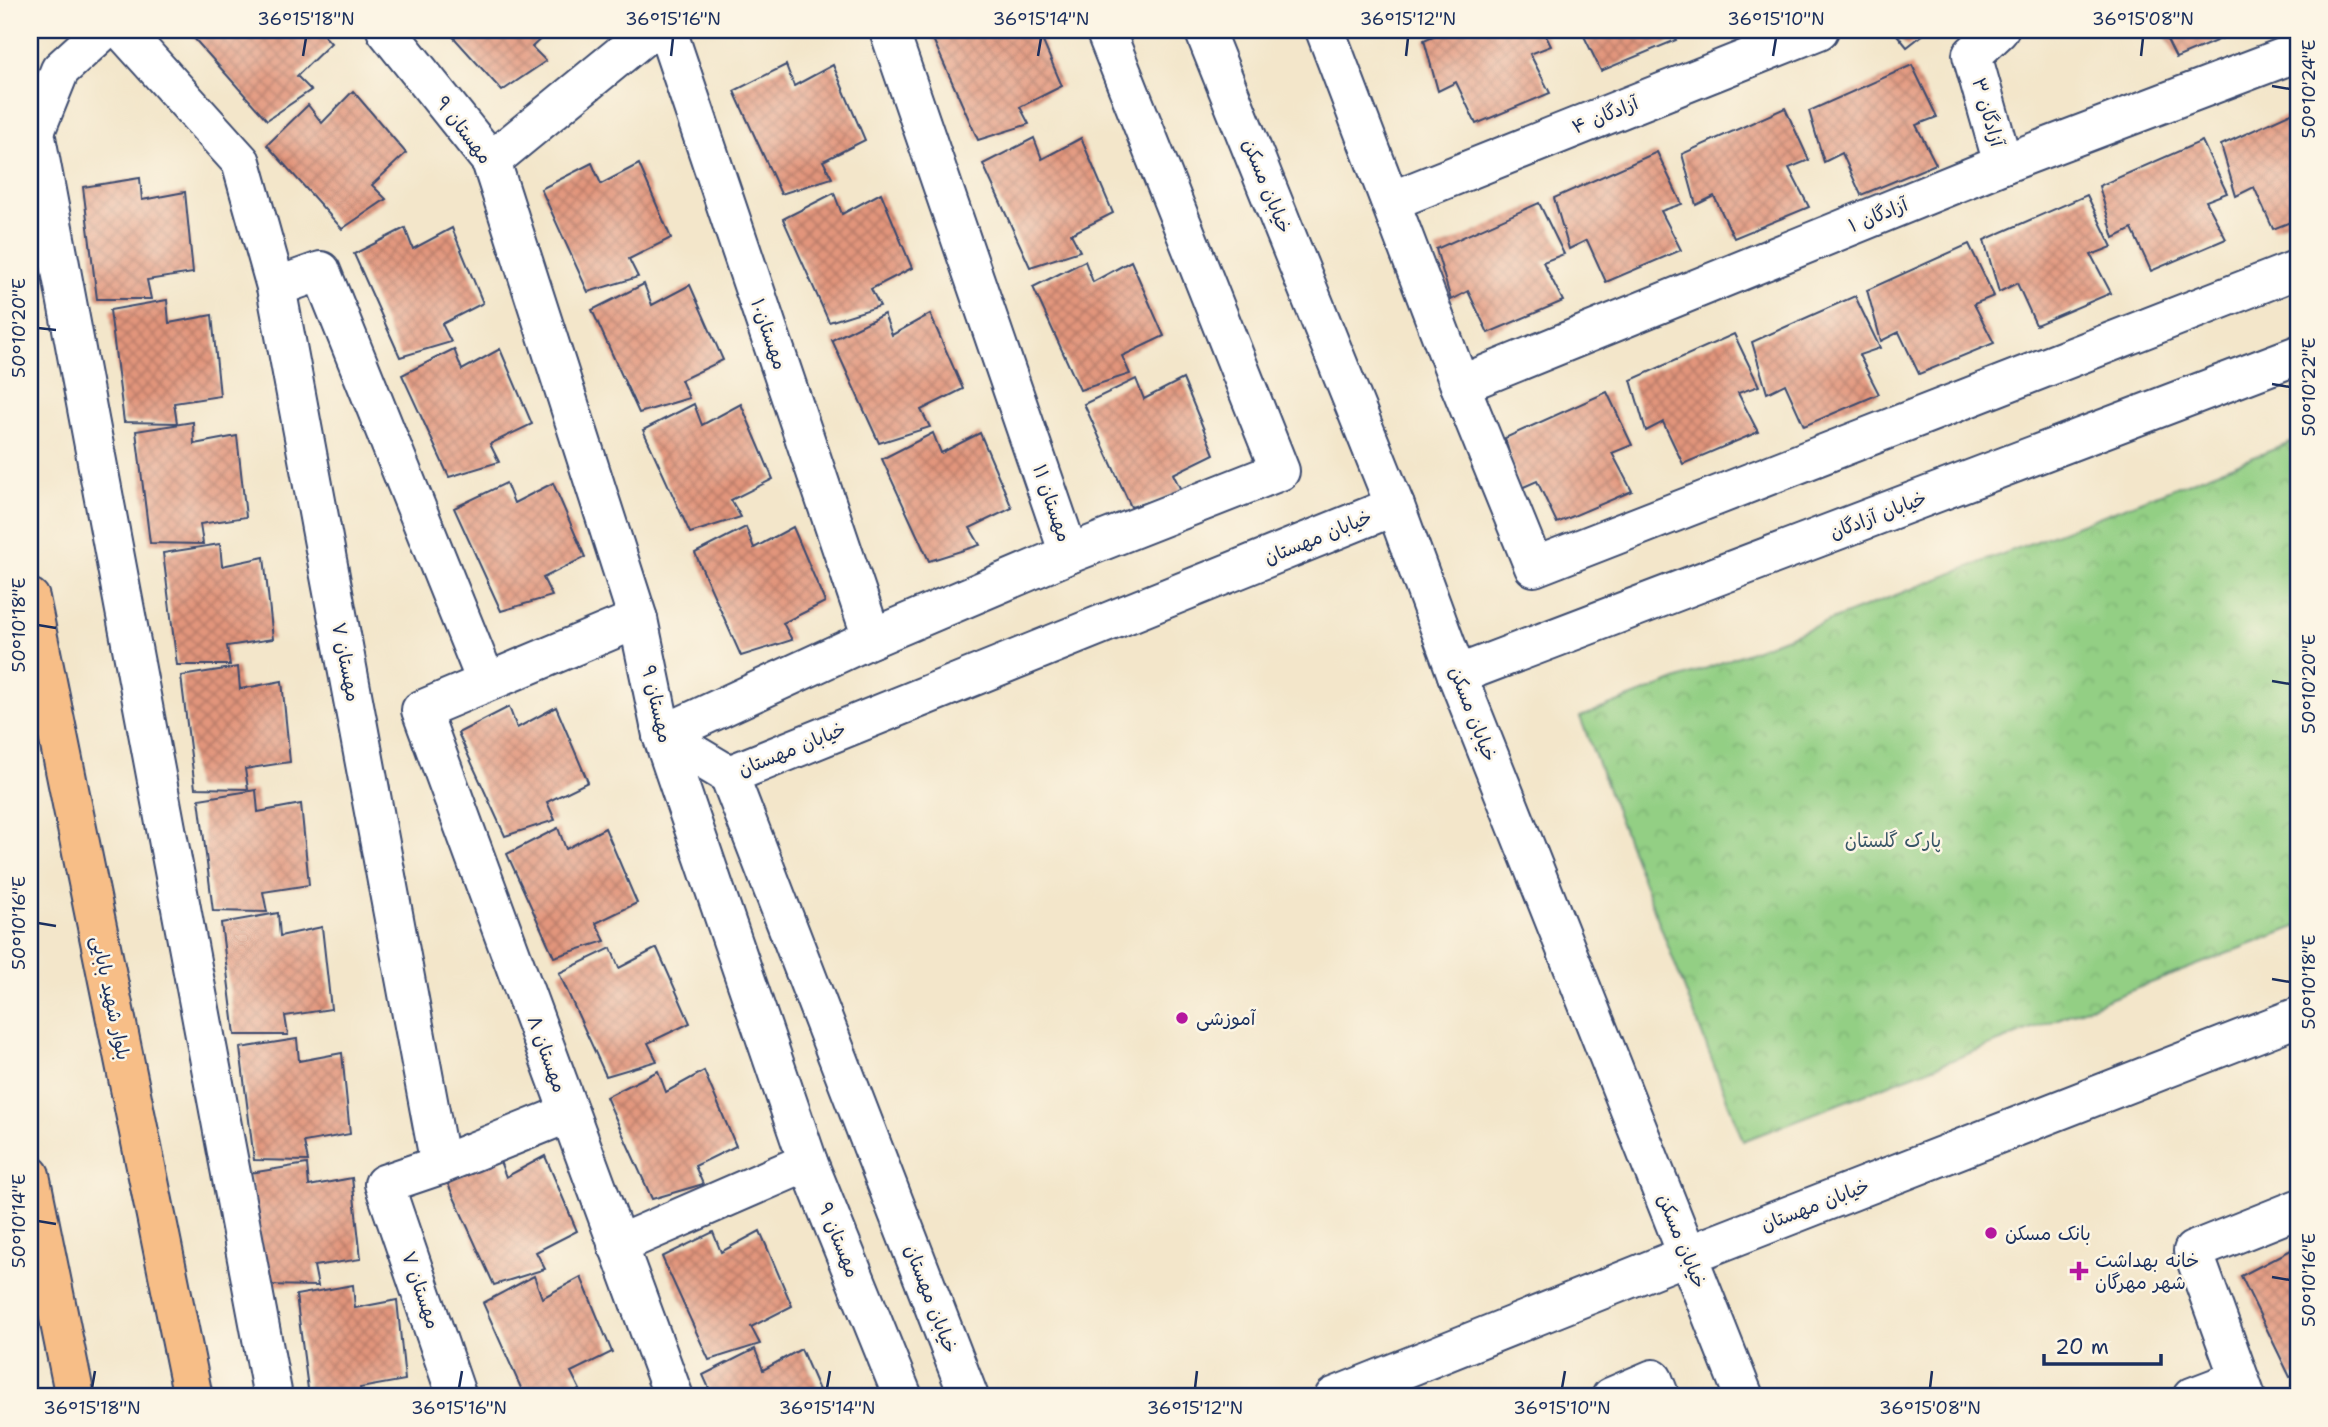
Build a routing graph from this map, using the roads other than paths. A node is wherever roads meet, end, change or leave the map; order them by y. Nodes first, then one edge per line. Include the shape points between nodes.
1 (104, 30) edge
2 (122, 30) edge
3 (386, 30) edge
4 (651, 30) edge
5 (667, 30) edge
6 (889, 30) edge
7 (1105, 30) edge
8 (1204, 30) edge
9 (1325, 30) edge
10 (1819, 30) edge
11 (1999, 30) edge
12 (2298, 52) edge
13 (491, 161) junction
14 (2003, 164) junction
15 (1391, 201) junction
16 (2298, 269) edge
17 (276, 287) junction
18 (2298, 355) edge
19 (1460, 385) junction
20 (1395, 506) junction
21 (1069, 554) junction
22 (30, 598) edge
23 (639, 619) junction
24 (872, 638) junction
25 (1457, 675) junction
26 (486, 681) junction
27 (662, 735) junction
28 (729, 775) junction
29 (2298, 1017) edge
30 (569, 1113) junction
31 (808, 1162) junction
32 (440, 1165) junction
33 (30, 1175) edge
34 (2298, 1209) edge
35 (617, 1245) junction
36 (1688, 1255) junction
37 (2243, 1388) edge
38 (75, 1397) edge
39 (193, 1397) edge
40 (273, 1397) edge
41 (457, 1397) edge
42 (674, 1397) edge
43 (903, 1397) edge
44 (969, 1397) edge
45 (1334, 1397) edge
46 (1611, 1397) edge
47 (1660, 1397) edge
48 (1744, 1397) edge
49 (2192, 1397) edge

1 - 40 street via 60,70 35,132
2 - 17 street, مهستان ۷ via 241,162
3 - 13 street, مهستان ۹
4 - 13 street
5 - 24 street, مهستان۱۰
6 - 21 street, مهستان ۱۱
7 - 21 street via 1280,471
8 - 20 street, خیابان مسکن
9 - 15 street
10 - 15 street, آزادگان ۴
11 - 14 street, آزادگان ۳ via 1972,55
12 - 14 street, آزادگان ۱
13 - 23 street, مهستان ۹
14 - 19 street, آزادگان ۱
15 - 19 street
16 - 19 street via 1534,568
17 - 26 street via 321,271
17 - 32 street, مهستان ۷
18 - 25 street, خیابان آزادگان
20 - 25 street, خیابان مسکن
20 - 28 street, خیابان مهستان
21 - 24 street, مهستان ۱۱
22 - 39 main road, بلوار شهید بابایی
23 - 26 street
23 - 27 street, مهستان ۹
24 - 27 street, مهستان ۱۱
25 - 36 street, خیابان مسکن
26 - 30 street, مهستان ۸ via 421,710
27 - 28 street
27 - 31 street, مهستان ۹
28 - 44 street, خیابان مهستان
29 - 36 street, خیابان مهستان
30 - 32 street
30 - 35 street, مهستان ۸
31 - 35 street
31 - 43 street, مهستان ۹
32 - 41 street, مهستان ۷ via 384,1184
33 - 38 main road
34 - 37 street via 2193,1251
35 - 42 street, مهستان ۸
36 - 45 street, خیابان مهستان
36 - 48 street, خیابان مسکن
37 - 49 street
46 - 47 street via 1653,1379

